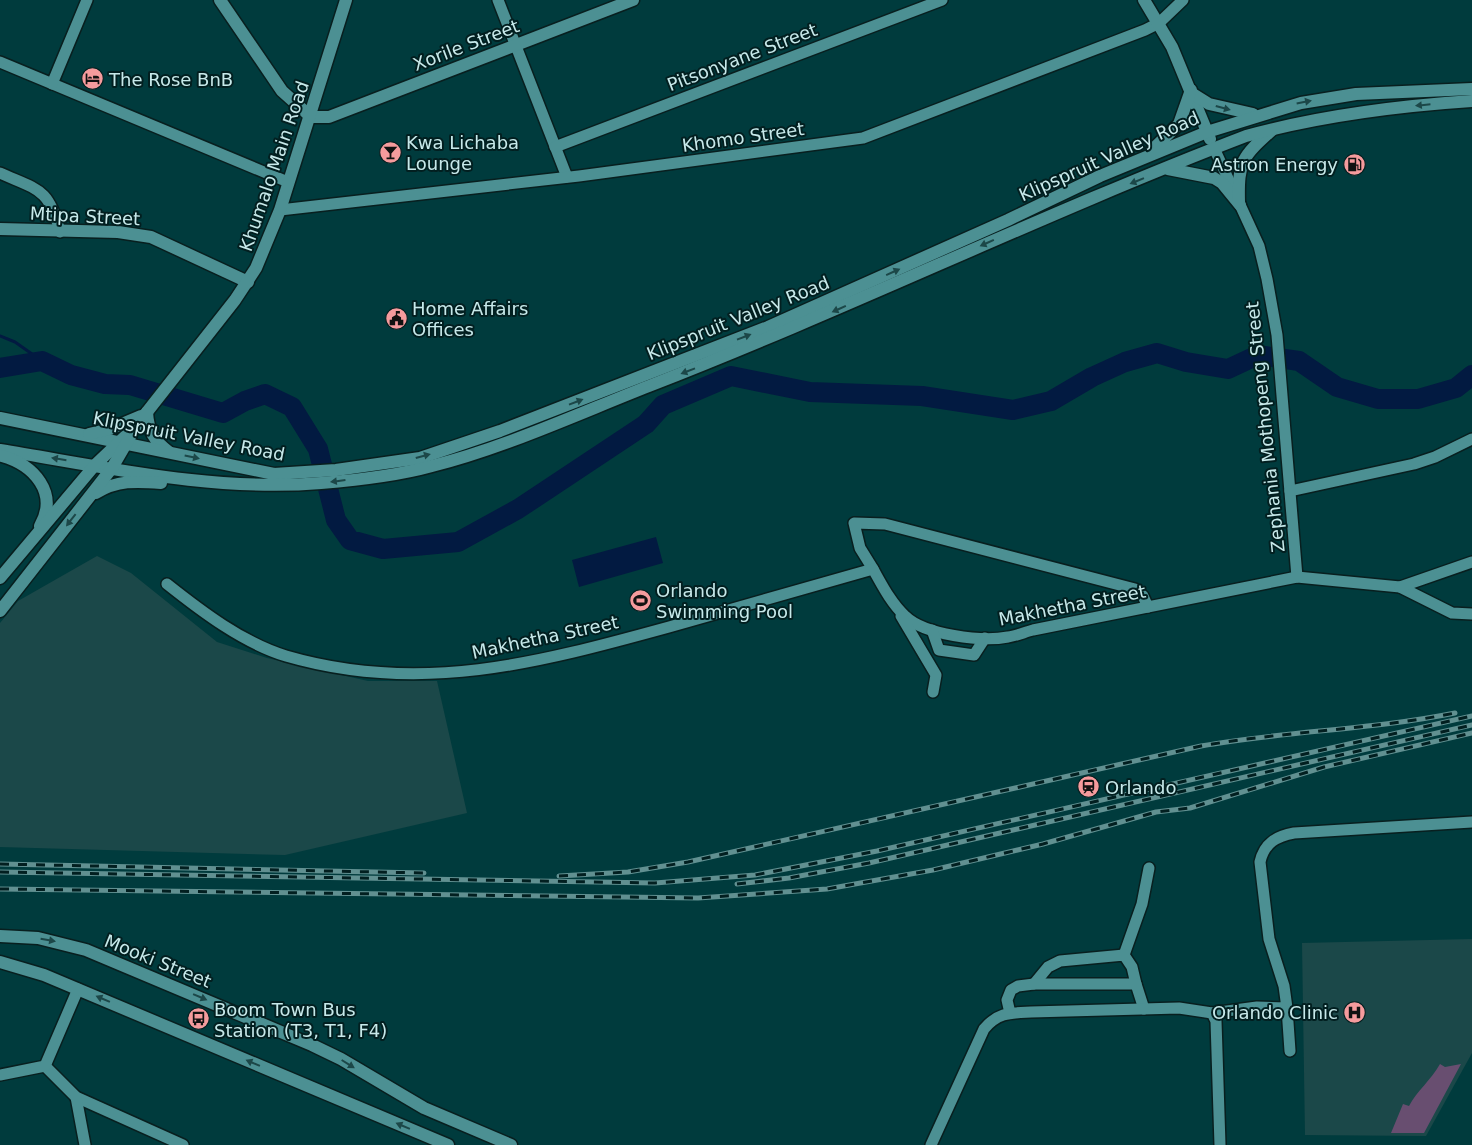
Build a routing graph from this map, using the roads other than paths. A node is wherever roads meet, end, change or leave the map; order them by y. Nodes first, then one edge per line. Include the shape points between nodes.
1 (87, 0) edge
2 (220, 0) edge
3 (346, 0) edge
4 (498, 0) edge
5 (633, 0) edge
6 (942, 0) edge
7 (1144, 0) edge
8 (1183, 0) edge
9 (1160, 23) junction
10 (515, 44) junction
11 (0, 62) edge
12 (52, 84) junction
13 (1472, 89) edge
14 (1192, 92) junction
15 (1472, 101) edge
16 (1257, 114) junction
17 (311, 117) junction
18 (1274, 128) junction
19 (1207, 132) junction
20 (555, 147) junction
21 (1214, 148) junction
22 (1145, 156) junction
23 (1168, 169) junction
24 (0, 173) edge
25 (567, 176) junction
26 (288, 182) junction
27 (1239, 203) junction
28 (280, 210) junction
29 (0, 229) edge
30 (60, 232) junction
31 (248, 282) junction
32 (147, 412) junction
33 (0, 418) edge
34 (88, 434) junction
35 (1472, 439) edge
36 (122, 443) junction
37 (0, 450) edge
38 (169, 452) junction
39 (0, 455) edge
40 (95, 465) junction
41 (112, 468) junction
42 (376, 471) junction
43 (299, 479) junction
44 (248, 485) junction
45 (1290, 491) junction
46 (90, 497) junction
47 (31, 542) junction
48 (1472, 562) edge
49 (873, 569) junction
50 (1298, 577) junction
51 (0, 578) edge
52 (167, 584) dead end
53 (1400, 587) junction
54 (894, 604) junction
55 (1148, 607) junction
56 (0, 611) edge
57 (1472, 614) edge
58 (932, 630) junction
59 (986, 638) junction
60 (933, 692) dead end
61 (1472, 822) edge
62 (1148, 868) dead end
63 (0, 936) edge
64 (1124, 955) junction
65 (0, 962) edge
66 (1034, 984) junction
67 (1136, 984) junction
68 (78, 989) junction
69 (1287, 1008) junction
70 (1144, 1009) junction
71 (1010, 1013) junction
72 (1212, 1013) junction
73 (1290, 1052) dead end
74 (45, 1066) junction
75 (0, 1075) edge
76 (76, 1097) junction
77 (85, 1145) edge
78 (183, 1145) edge
79 (448, 1145) edge
80 (511, 1145) edge
81 (931, 1145) edge
82 (1220, 1145) edge

1 - 12 street
2 - 17 main road via 282,91
3 - 17 main road, Khumalo Main Road
4 - 10 street
5 - 10 main road, Xorile Street
6 - 20 street, Pitsonyane Street
7 - 9 main road, Zephania Mothopeng Street
8 - 9 street, Khomo Street
9 - 14 main road, Zephania Mothopeng Street
9 - 25 street, Khomo Street via 864,138
10 - 17 main road, Xorile Street via 329,117
10 - 20 street
11 - 12 street
12 - 26 street
16 -> 13 main road, Klipspruit Valley Road via 1356,94
14 -> 16 main road via 1217,107
14 - 19 main road, Zephania Mothopeng Street
14 - 22 main road via 1179,124
15 -> 18 main road, Klipspruit Valley Road via 1409,106
16 - 19 main road, Klipspruit Valley Road
17 - 26 main road, Khumalo Main Road
18 - 21 main road, Klipspruit Valley Road
18 - 27 main road via 1243,159 1238,175
19 - 21 main road, Zephania Mothopeng Street
19 - 22 main road, Klipspruit Valley Road
20 - 25 street
21 - 23 main road, Klipspruit Valley Road
21 - 27 street, Zephania Mothopeng Street
42 -> 22 main road, Klipspruit Valley Road via 500,431 768,327
23 - 27 main road via 1214,178
23 -> 42 main road, Klipspruit Valley Road via 1031,224 799,327 650,386 456,459 432,466
24 - 30 street via 40,190 54,208
25 - 28 street, Khomo Street
26 - 28 main road, Khumalo Main Road
27 - 45 street, Zephania Mothopeng Street via 1259,246 1277,335
28 - 31 main road, Khumalo Main Road
29 - 30 main road, Mtipa Street
30 - 31 main road, Mtipa Street via 118,232 151,237
31 - 32 main road, Khumalo Main Road
32 - 34 main road via 124,424
32 - 36 main road, Khumalo Main Road
32 - 38 main road via 151,433 157,443
33 - 34 main road, Klipspruit Valley Road
34 - 36 main road, Klipspruit Valley Road
35 - 45 street via 1414,464
36 - 38 main road, Klipspruit Valley Road
36 - 40 main road
36 - 41 main road
40 -> 37 main road, Klipspruit Valley Road
38 -> 43 main road, Klipspruit Valley Road
39 - 47 main road via 34,472 46,496 44,519
40 - 41 main road, Klipspruit Valley Road
40 - 47 main road
41 - 44 main road, Klipspruit Valley Road
41 - 46 main road
42 - 43 main road, Klipspruit Valley Road
43 - 44 main road, Klipspruit Valley Road
44 - 46 main road via 219,488 132,481 113,484
45 - 50 street, Zephania Mothopeng Street
46 -> 56 main road
47 - 51 main road
48 - 53 street
49 - 52 street, Makhetha Street via 554,657 454,673 407,675 354,672 284,655 210,616
49 - 54 street, Makhetha Street
49 - 55 street via 860,548 854,523 885,524 1135,589
50 - 53 street, Makhetha Street
50 - 55 street, Makhetha Street
53 - 57 street via 1452,613
54 - 58 street, Makhetha Street via 906,618
54 - 60 street via 936,675
55 - 59 street, Makhetha Street via 1007,637
58 - 59 street, Makhetha Street
58 - 59 street via 939,650 974,656
61 - 69 street via 1294,833 1280,835 1268,844 1260,862 1268,929
62 - 64 street via 1142,904
63 -> 80 main road, Mooki Street via 64,943 120,963 312,1045 424,1108
64 - 66 street via 1060,961 1048,967
64 - 67 street via 1132,967
65 - 68 main road via 44,974
66 - 67 street
66 - 71 street via 1011,990 1007,1000
67 - 70 street
68 - 74 street
79 -> 68 main road
69 - 72 street via 1257,1007
69 - 73 street
70 - 71 street
70 - 72 street via 1179,1008
71 - 81 street via 992,1019 984,1029
72 - 82 street via 1218,1033
74 - 75 street
74 - 76 street
76 - 77 street
76 - 78 street

